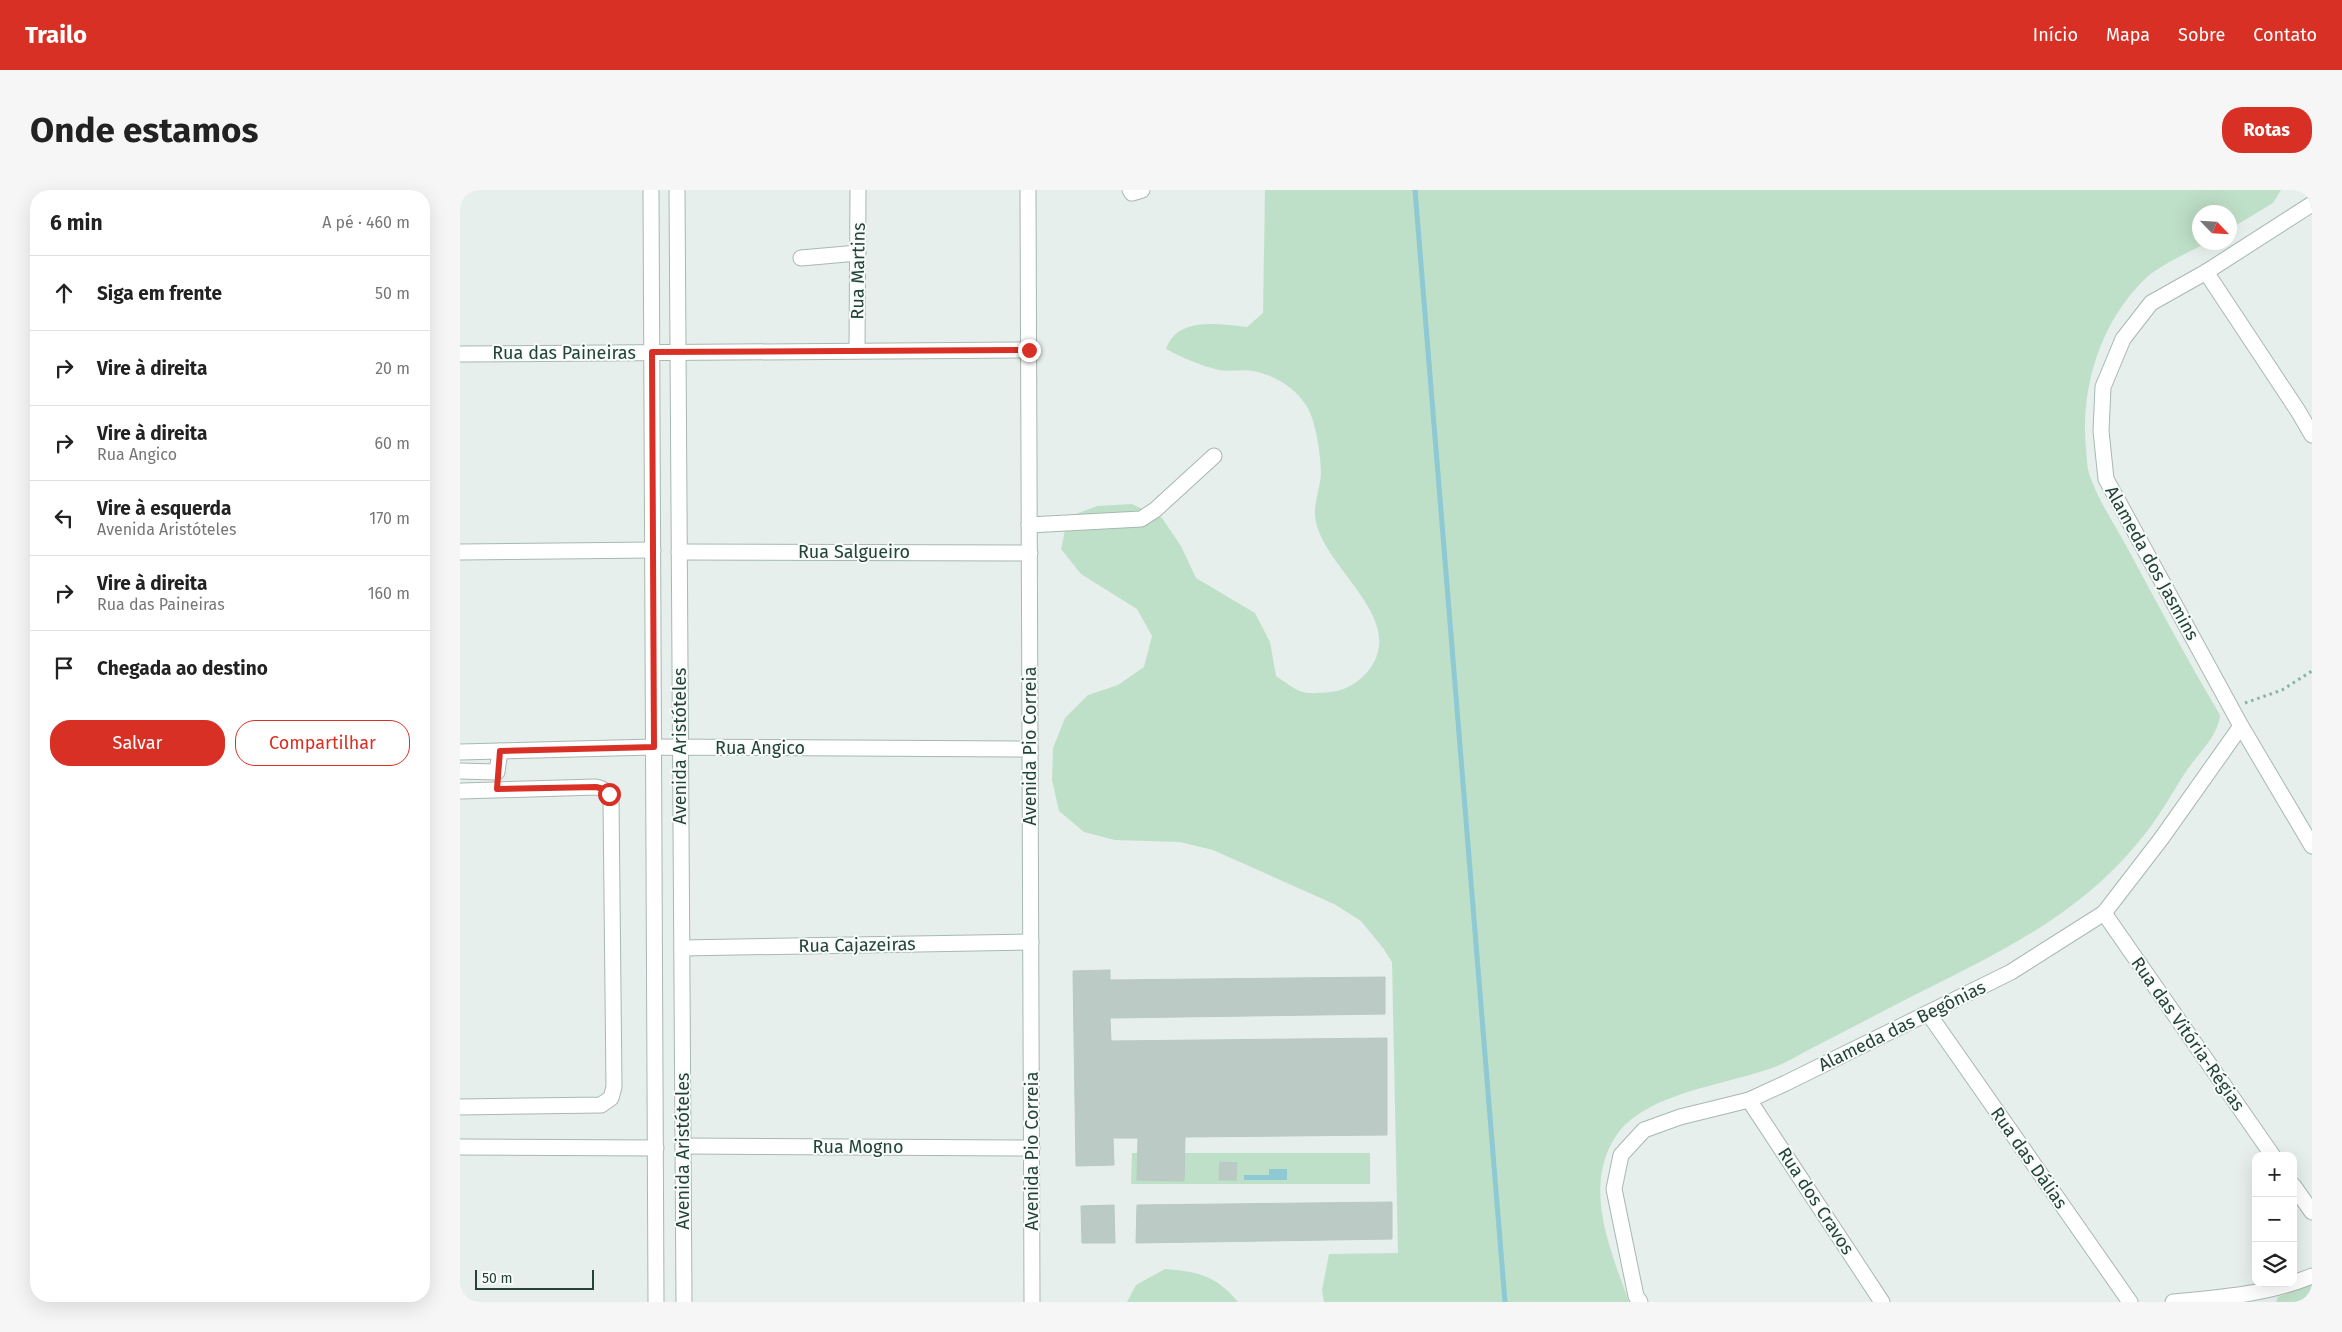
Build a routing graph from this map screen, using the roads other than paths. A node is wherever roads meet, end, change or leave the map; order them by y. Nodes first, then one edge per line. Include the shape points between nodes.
1 (651, 190) edge
2 (677, 190) edge
3 (858, 190) edge
4 (1028, 190) edge
5 (2312, 204) edge
6 (858, 253) junction
7 (802, 258) dead end
8 (2206, 272) junction
9 (1029, 350) junction
10 (857, 351) junction
11 (652, 352) junction
12 (678, 353) junction
13 (460, 354) edge
14 (2312, 435) edge
15 (1214, 456) dead end
16 (1030, 525) junction
17 (653, 550) junction
18 (460, 552) edge
19 (679, 552) junction
20 (1030, 553) junction
21 (2241, 726) junction
22 (654, 747) junction
23 (680, 748) junction
24 (1030, 749) junction
25 (500, 751) junction
26 (460, 752) edge
27 (461, 772) edge
28 (497, 772) junction
29 (497, 789) junction
30 (461, 791) edge
31 (2312, 846) edge
32 (2104, 912) junction
33 (1031, 942) junction
34 (682, 948) junction
35 (1928, 1013) junction
36 (1749, 1100) junction
37 (460, 1107) edge
38 (683, 1146) junction
39 (460, 1147) edge
40 (656, 1148) junction
41 (1032, 1148) junction
42 (2270, 1152) edge
43 (2297, 1191) edge
44 (2312, 1212) edge
45 (2312, 1276) edge
46 (656, 1302) edge
47 (684, 1302) edge
48 (1032, 1302) edge
49 (1640, 1302) edge
50 (1882, 1302) edge
51 (2130, 1302) edge
52 (2173, 1302) edge

1 - 11 street, Avenida Aristóteles
2 - 12 street, Avenida Aristóteles
3 - 6 street, Rua Martins
4 - 9 street, Avenida Pio Correia
5 - 8 street, Alameda dos Jasmins
6 - 7 street
6 - 10 street, Rua Martins
8 - 14 street
8 - 21 street, Alameda dos Jasmins via 2151,303 2123,339 2103,387 2101,431 2106,479
9 - 10 street, Rua das Paineiras
9 - 16 street, Avenida Pio Correia
10 - 12 street, Rua das Paineiras
11 - 12 street, Rua das Paineiras
11 - 13 street, Rua das Paineiras
11 - 17 street, Avenida Aristóteles
12 - 19 street, Avenida Aristóteles
15 - 16 street via 1155,510 1141,518
16 - 20 street, Avenida Pio Correia
17 - 18 street
17 - 22 street, Avenida Aristóteles
19 - 20 street, Rua Salgueiro
19 - 23 street, Avenida Aristóteles
20 - 24 street, Avenida Pio Correia
21 - 31 street, Alameda dos Jasmins
21 - 32 street, Alameda das Begônias via 2161,839
22 - 23 street, Rua Angico
22 - 25 street, Rua Angico
22 - 40 street, Avenida Aristóteles
23 - 24 street, Rua Angico
23 - 34 street, Avenida Aristóteles
24 - 33 street, Avenida Pio Correia
25 - 26 street, Rua Angico
25 - 28 street
27 - 28 street
27 - 30 street
28 - 29 street
29 - 30 street
29 - 37 street via 596,787 609,794 614,1086 611,1098 601,1105
32 - 35 street, Alameda das Begônias via 2011,972
32 - 42 street, Rua das Vitória-Régias
33 - 34 street, Rua Cajazeiras
33 - 41 street, Avenida Pio Correia
34 - 38 street, Avenida Aristóteles
35 - 36 street, Alameda das Begônias
35 - 51 street, Rua das Dálias
36 - 49 street, Alameda das Begônias via 1680,1116 1644,1130 1621,1155 1614,1189 1636,1296
36 - 50 street, Rua dos Cravos
38 - 41 street, Rua Mogno
38 - 47 street, Avenida Aristóteles
39 - 40 street
40 - 46 street, Avenida Aristóteles
41 - 48 street, Avenida Pio Correia
43 - 44 street
45 - 52 street via 2294,1284 2223,1298

